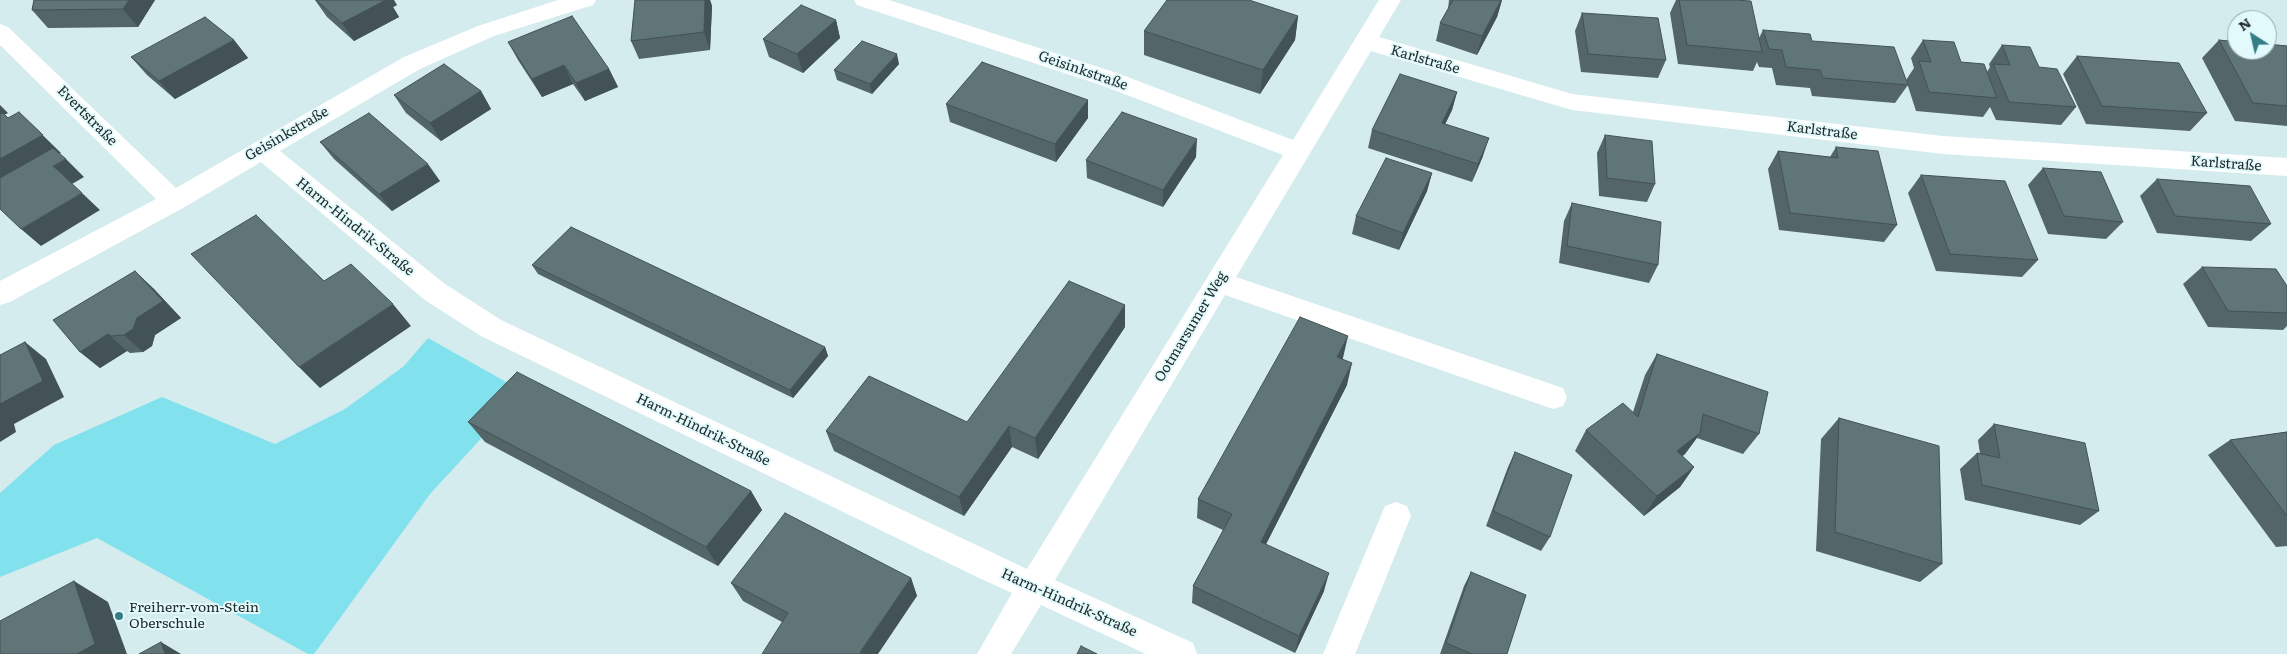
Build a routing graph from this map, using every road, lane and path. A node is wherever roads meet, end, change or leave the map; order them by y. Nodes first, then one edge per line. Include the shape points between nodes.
1 (585, 0) edge
2 (865, 0) edge
3 (1390, 0) edge
4 (0, 32) edge
5 (1366, 41) junction
6 (261, 149) junction
7 (1297, 151) junction
8 (2287, 168) edge
9 (174, 201) junction
10 (1218, 282) junction
11 (0, 294) edge
12 (1553, 396) dead end
13 (1396, 516) dead end
14 (1034, 587) junction
15 (993, 654) edge
16 (1181, 654) edge
17 (1340, 654) edge

1 - 6 street, Geisinkstraße via 486,31 412,63
2 - 7 street, Geisinkstraße via 1109,79
3 - 5 street, Ootmarsumer Weg
4 - 9 street, Evertstraße
5 - 7 street, Ootmarsumer Weg
5 - 8 street, Karlstraße via 1572,102 1943,145
6 - 9 street, Geisinkstraße
6 - 14 street, Harm-Hindrik-Straße via 435,292 491,328
7 - 10 street, Ootmarsumer Weg
9 - 11 street, Geisinkstraße
10 - 12 street
10 - 14 street, Ootmarsumer Weg
13 - 17 street
14 - 15 street, Ootmarsumer Weg
14 - 16 street, Harm-Hindrik-Straße

